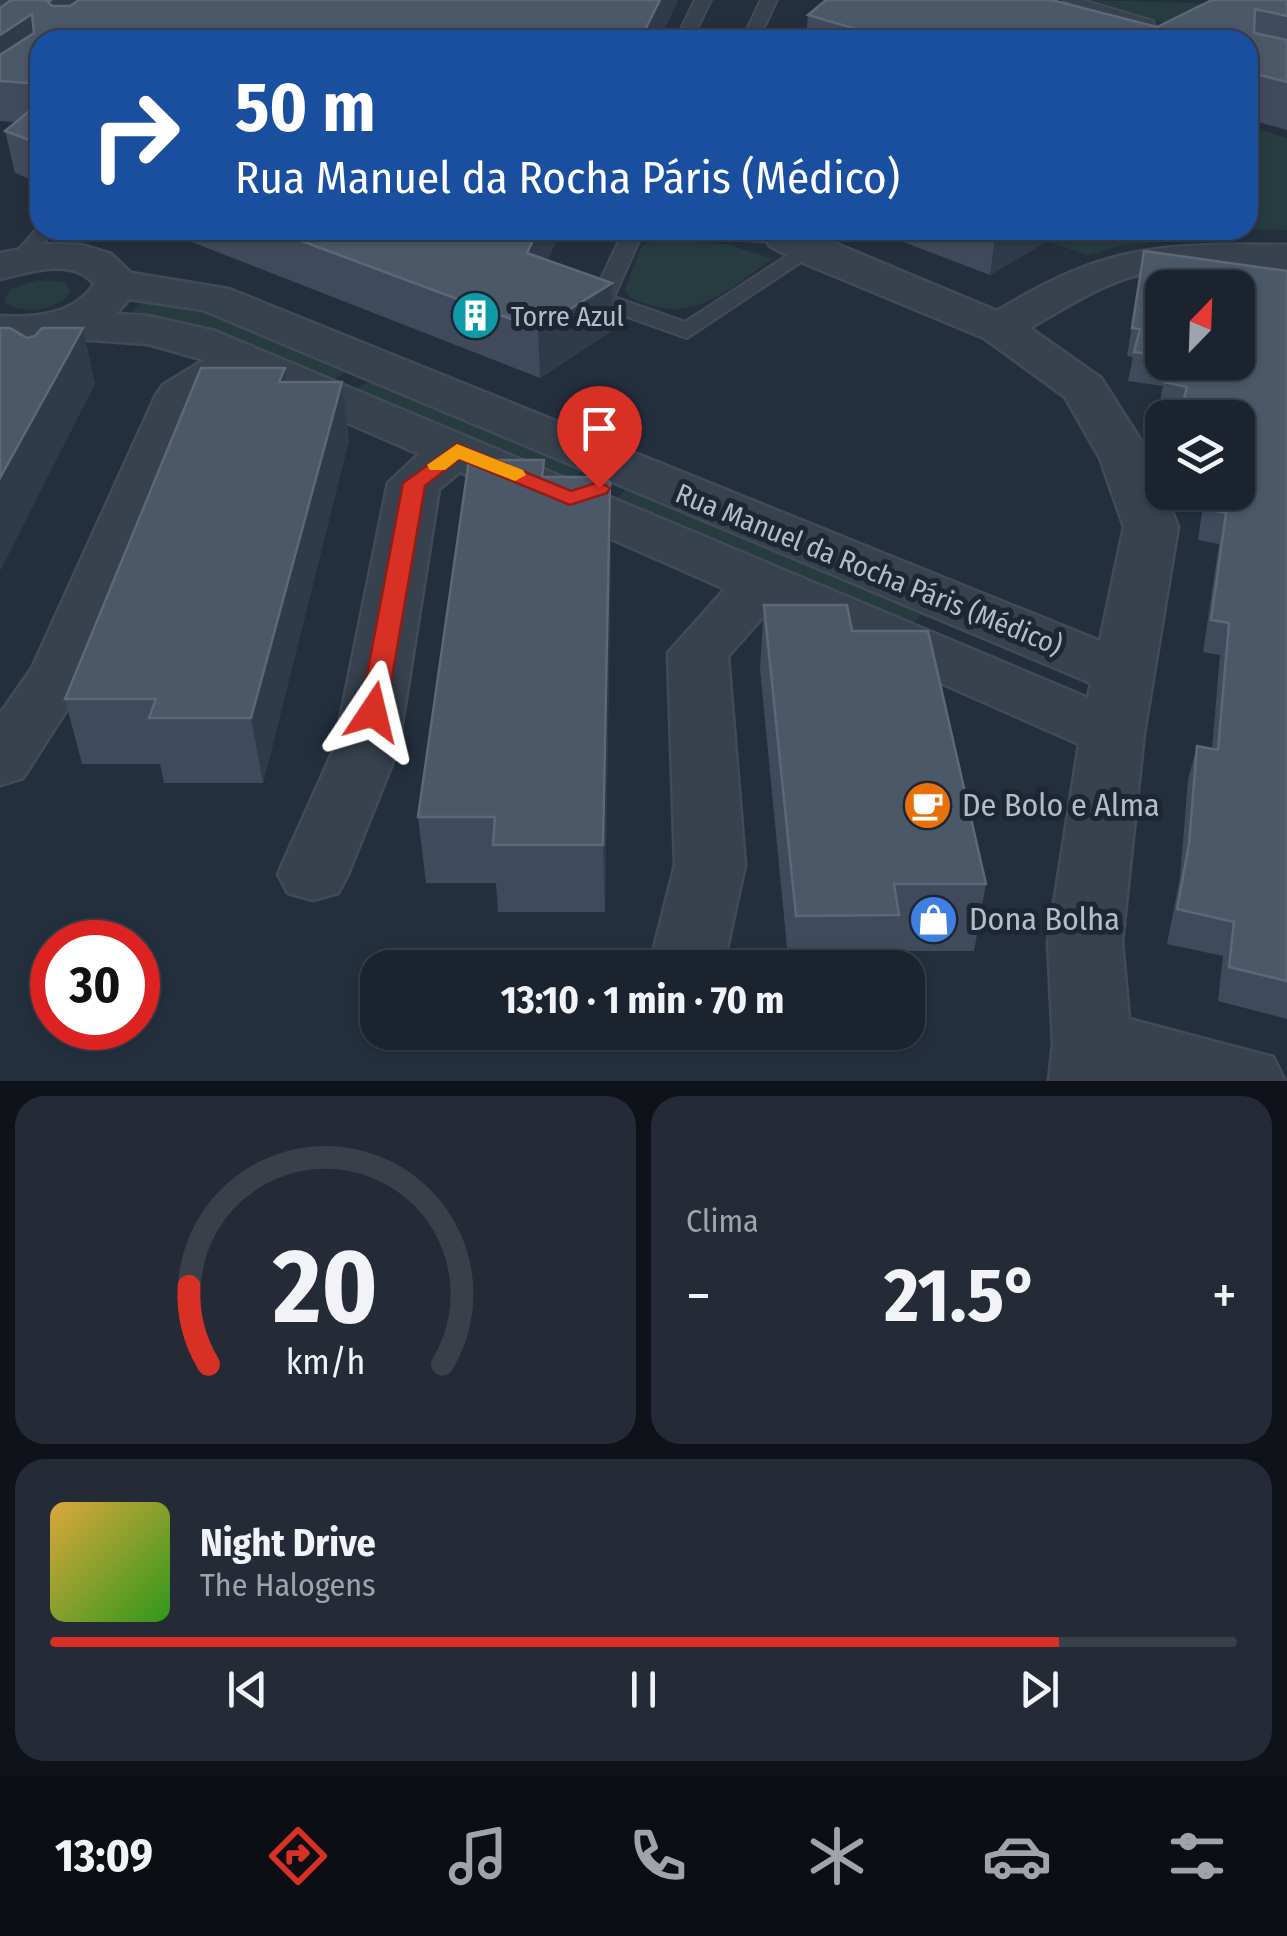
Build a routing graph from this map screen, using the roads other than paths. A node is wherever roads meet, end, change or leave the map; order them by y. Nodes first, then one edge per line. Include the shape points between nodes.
1 (702, 0) edge
2 (769, 0) edge
3 (1072, 0) edge
4 (688, 30) edge
5 (755, 30) edge
6 (1150, 30) edge
7 (629, 240) edge
8 (790, 240) edge
9 (793, 240) edge
10 (21, 252) edge
11 (1287, 258) edge
12 (116, 284) junction
13 (1000, 328) junction
14 (35, 334) edge
15 (240, 358) junction
16 (457, 450) junction
17 (614, 464) junction
18 (570, 498) junction
19 (764, 582) junction
20 (1124, 674) junction
21 (1112, 733) junction
22 (0, 762) edge
23 (313, 874) dead end
24 (690, 950) edge
25 (1090, 1062) edge
26 (1245, 1081) edge

1 - 4 lane
2 - 5 lane
3 - 6 lane
7 - 8 lane via 602,300 687,331
9 - 13 street
10 - 12 street via 87,260 103,266
11 - 13 street via 1178,257 1128,264
12 - 14 street via 102,306
12 - 17 street, Rua Manuel da Rocha Páris (Médico) via 213,298
13 - 20 street via 1084,388 1126,458 1151,527
14 - 15 street, Rua Manuel da Rocha Páris (Médico) via 148,330
15 - 16 street, Rua Manuel da Rocha Páris (Médico)
15 - 22 street via 180,396 61,672
16 - 18 street, Rua Manuel da Rocha Páris (Médico)
16 - 23 street via 414,483 366,750
17 - 18 street via 599,488
17 - 20 street, Rua Manuel da Rocha Páris (Médico)
18 - 19 street, Rua Manuel da Rocha Páris (Médico)
19 - 21 street, Rua Manuel da Rocha Páris (Médico)
19 - 24 street via 698,653 710,865
20 - 21 street
21 - 25 street via 1086,942
25 - 26 street

